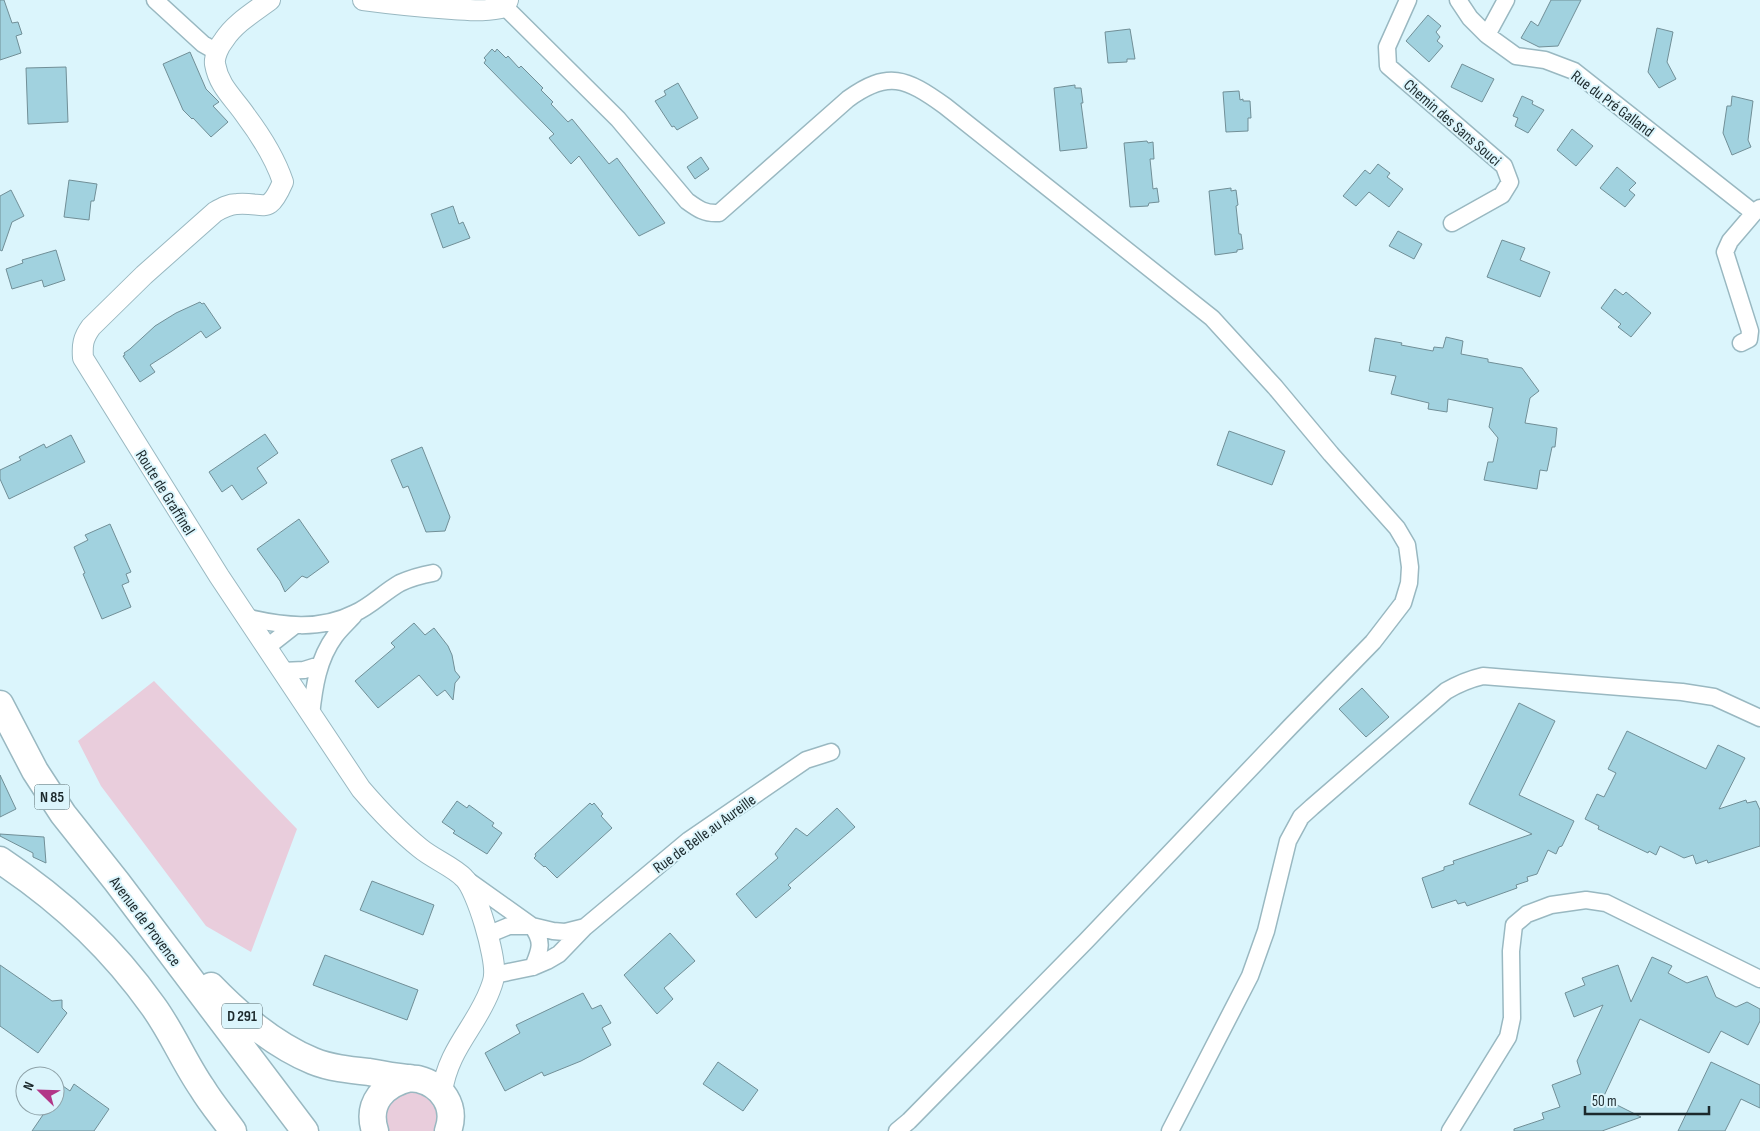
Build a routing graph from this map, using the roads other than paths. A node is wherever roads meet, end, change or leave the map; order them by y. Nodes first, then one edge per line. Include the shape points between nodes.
1 (155, 0) edge
2 (270, 0) edge
3 (363, 0) edge
4 (1408, 0) edge
5 (1458, 0) edge
6 (1506, 0) edge
7 (506, 3) edge
8 (1486, 35) junction
9 (217, 52) junction
10 (1757, 210) edge
11 (1452, 223) dead end
12 (1741, 343) dead end
13 (433, 573) dead end
14 (356, 613) junction
15 (245, 617) junction
16 (300, 625) junction
17 (266, 648) junction
18 (322, 660) junction
19 (282, 671) junction
20 (0, 704) edge
21 (311, 715) junction
22 (1760, 718) edge
23 (831, 752) dead end
24 (0, 860) edge
25 (465, 878) junction
26 (117, 882) junction
27 (532, 926) junction
28 (585, 927) junction
29 (487, 935) junction
30 (533, 967) junction
31 (494, 975) junction
32 (1760, 979) edge
33 (460, 1041) junction
34 (414, 1078) junction
35 (201, 1087) junction
36 (442, 1092) junction
37 (452, 1126) edge
38 (372, 1128) edge
39 (218, 1131) edge
40 (233, 1131) edge
41 (305, 1131) edge
42 (897, 1131) edge
43 (1170, 1131) edge
44 (1450, 1131) edge

1 - 9 street via 203,44
2 - 9 street via 239,23
3 - 7 street via 479,10 495,10
4 - 11 street, Chemin des Sans Souci via 1387,47 1388,66 1504,166 1510,182 1502,195
5 - 8 street, Rue du Pré Galland
6 - 8 street
7 - 42 street via 618,119 687,202 709,214 719,213 848,99 867,86 888,80 904,82 922,90 1212,318 1397,528 1406,545 1410,567 1403,603 1373,642 1086,941
8 - 10 street, Rue du Pré Galland via 1516,56 1545,60 1574,71
9 - 15 street, Route de Graffinel via 214,63 225,91 264,143 283,182 275,199 264,206 236,204 215,212 91,327 82,344 86,366
10 - 12 street via 1730,240 1725,252 1750,331 1749,339
13 - 14 street via 400,584
14 - 16 street via 328,624
14 - 18 street via 335,636
15 - 16 street via 273,624
15 - 17 street, Route de Graffinel
16 - 17 street
16 - 18 street via 320,637
17 - 19 street, Route de Graffinel
18 - 19 street via 304,670
18 - 21 street via 314,687
19 - 21 street, Route de Graffinel
20 - 26 main road, Avenue de Provence / N 85 via 63,814
21 - 25 street, Route de Graffinel via 376,807 421,849
22 - 43 street via 1714,697 1674,691 1483,676 1446,692 1312,807 1296,825 1288,841 1266,931 1250,976
23 - 28 street, Rue de Belle au Aureille via 806,760 689,840
24 - 35 main road via 76,918 122,967 153,1006
25 - 27 street, Rue de Belle au Aureille
25 - 29 street
26 - 34 main road, D 291 via 230,1006 278,1043 315,1062
26 - 41 main road, Avenue de Provence / N 85
27 - 28 street, Rue de Belle au Aureille via 565,932
27 - 29 street via 509,926
27 - 30 street via 540,944
28 - 30 street, Rue de Belle au Aureille via 559,954
29 - 31 street
30 - 31 street, Rue de Belle au Aureille
31 - 33 street via 482,1006
32 - 44 street via 1606,903 1586,900 1551,905 1527,914 1517,921 1513,930 1512,1018 1508,1037
33 - 34 street via 441,1063
33 - 36 street via 447,1067
34 - 36 main road via 428,1082
34 - 38 main road via 392,1084 384,1090 374,1107
35 - 39 main road
35 - 40 main road
36 - 37 main road via 448,1101

